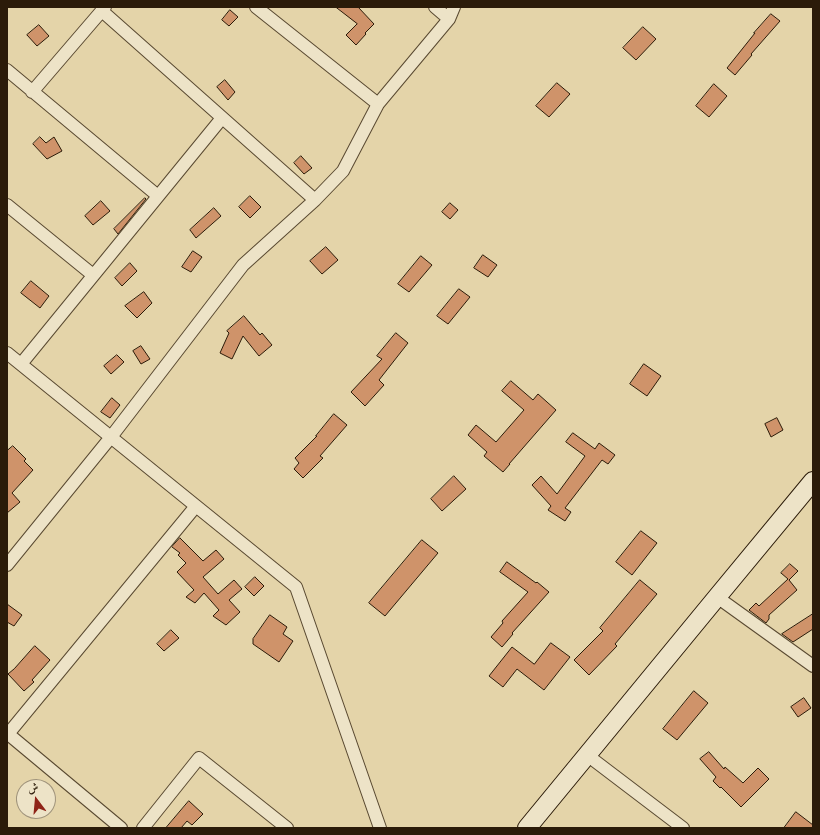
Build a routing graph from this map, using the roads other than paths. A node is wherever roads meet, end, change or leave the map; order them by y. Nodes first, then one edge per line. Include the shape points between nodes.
1 (256, 7) edge
2 (435, 7) edge
3 (454, 7) edge
4 (104, 9) edge
5 (449, 19) junction
6 (7, 70) edge
7 (32, 92) junction
8 (378, 104) junction
9 (222, 118) junction
10 (158, 196) junction
11 (315, 200) junction
12 (7, 205) edge
13 (93, 275) junction
14 (7, 353) edge
15 (21, 364) junction
16 (111, 437) junction
17 (813, 481) edge
18 (196, 506) junction
19 (12, 550) edge
20 (7, 565) edge
21 (717, 596) junction
22 (813, 666) edge
23 (7, 734) edge
24 (587, 755) junction
25 (280, 826) edge
26 (121, 828) edge
27 (143, 828) edge
28 (380, 828) edge
29 (527, 828) edge
30 (683, 828) edge

1 - 8 street
2 - 5 street
3 - 5 street
4 - 7 street
4 - 9 street
5 - 8 street
6 - 7 street
7 - 10 street
8 - 11 street via 343,171
9 - 10 street
9 - 11 street
10 - 13 street
11 - 16 street via 243,265
12 - 13 street
13 - 15 street
14 - 15 street
15 - 16 street
16 - 18 street
16 - 19 street
17 - 21 main road
18 - 23 street
18 - 28 street via 296,587
19 - 20 street
21 - 22 street
21 - 24 main road
23 - 26 street
24 - 29 main road
24 - 30 street
25 - 27 street via 199,758

